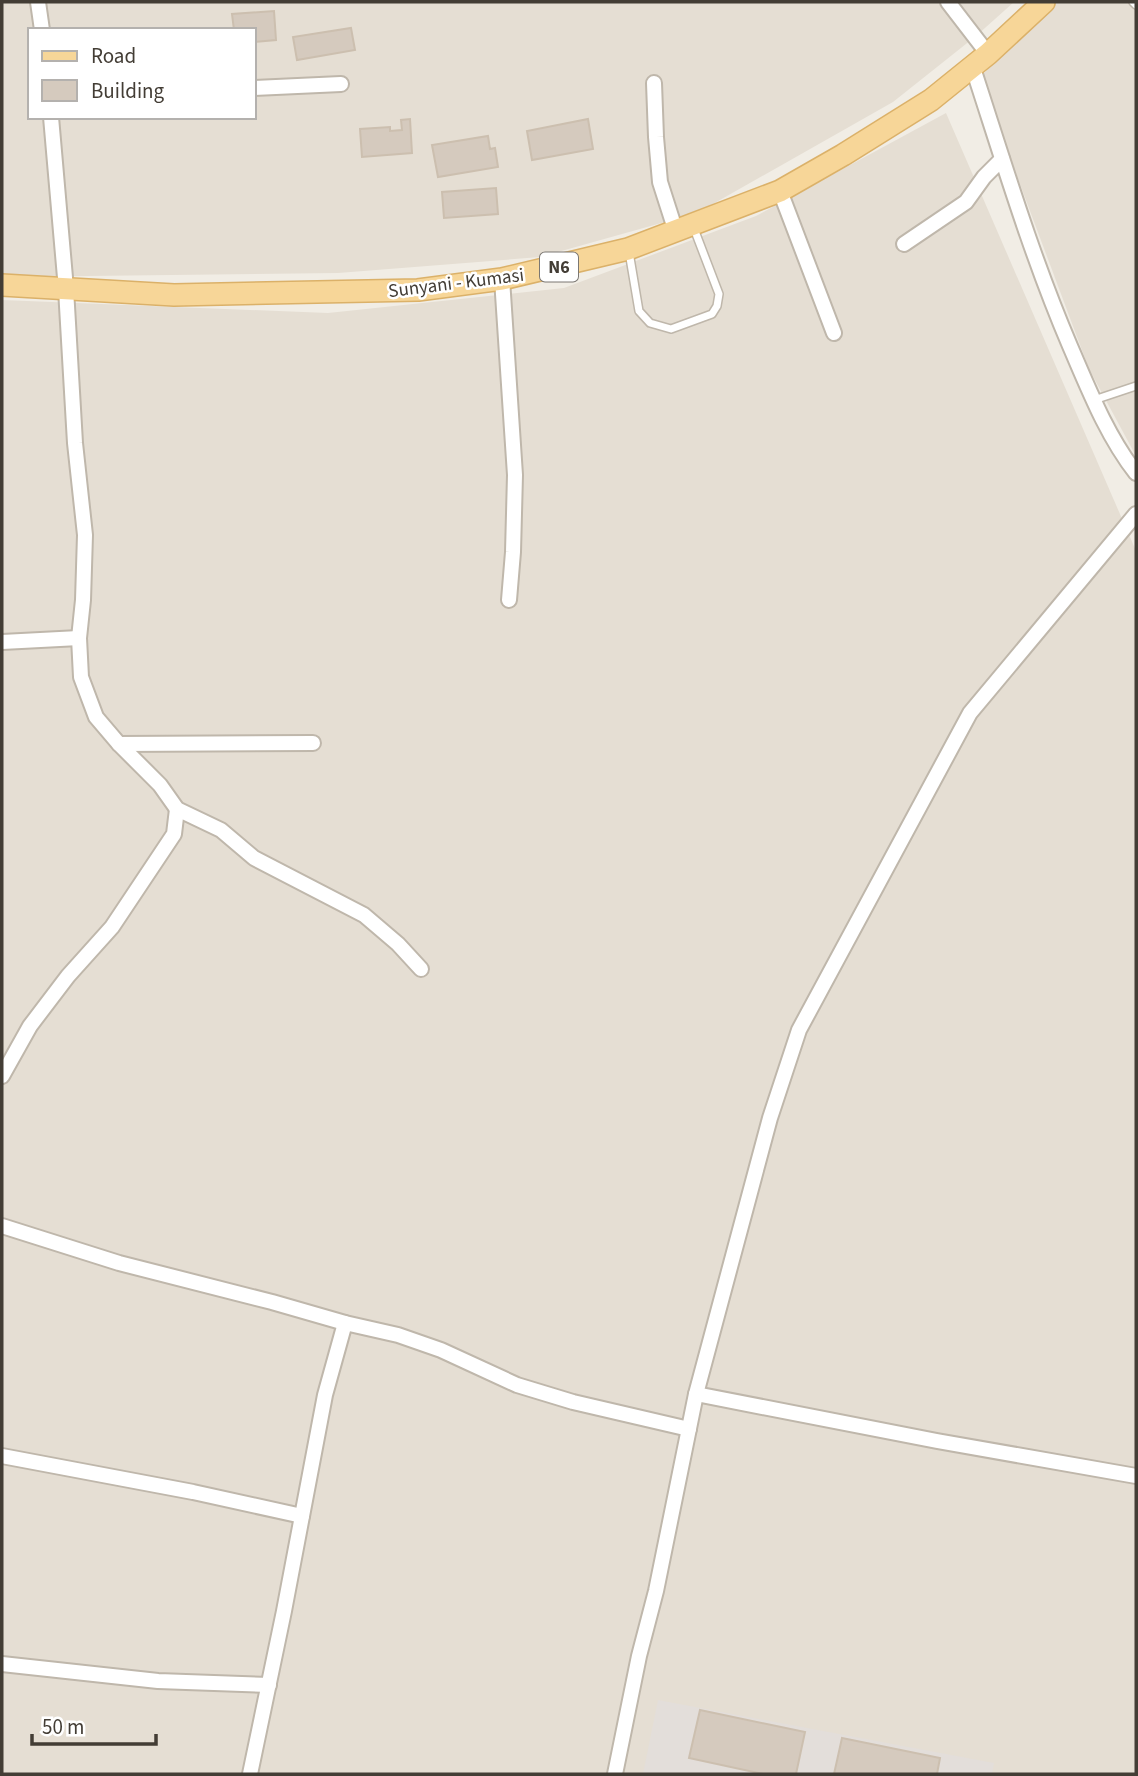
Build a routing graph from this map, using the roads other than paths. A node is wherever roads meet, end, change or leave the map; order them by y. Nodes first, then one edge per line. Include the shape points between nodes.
1 (38, 2) edge
2 (948, 2) edge
3 (1045, 2) edge
4 (41, 28) edge
5 (980, 59) junction
6 (654, 83) dead end
7 (341, 84) dead end
8 (256, 88) edge
9 (51, 119) edge
10 (1002, 159) junction
11 (780, 191) junction
12 (685, 229) junction
13 (904, 244) dead end
14 (628, 249) junction
15 (502, 279) junction
16 (2, 285) edge
17 (66, 289) junction
18 (834, 333) dead end
19 (1136, 386) edge
20 (1093, 400) junction
21 (1136, 473) edge
22 (1136, 514) edge
23 (509, 600) dead end
24 (79, 638) junction
25 (2, 642) edge
26 (313, 743) dead end
27 (119, 744) junction
28 (177, 809) junction
29 (421, 969) dead end
30 (2, 1076) edge
31 (2, 1226) edge
32 (345, 1323) junction
33 (696, 1394) junction
34 (689, 1429) junction
35 (2, 1456) edge
36 (1136, 1476) edge
37 (302, 1516) junction
38 (2, 1664) edge
39 (269, 1685) junction
40 (250, 1774) edge
41 (615, 1774) edge

1 - 4 street
2 - 5 street
3 - 5 main road, Sunyani - Kumasi / N6
5 - 10 street
5 - 11 main road, Sunyani - Kumasi / N6 via 931,100
6 - 12 street via 660,182
7 - 8 street
9 - 17 street
10 - 13 street via 966,202
10 - 20 street via 1028,240
11 - 12 main road, Sunyani - Kumasi / N6
11 - 18 street
12 - 14 main road, Sunyani - Kumasi / N6
12 - 14 lane via 719,294 718,306 712,314 671,329 650,323 639,311
14 - 15 main road, Sunyani - Kumasi / N6
15 - 17 main road, Sunyani - Kumasi / N6 via 418,290 337,292 174,295
15 - 23 street via 515,475
16 - 17 main road, Sunyani - Kumasi / N6
17 - 24 street via 85,535
19 - 20 lane
20 - 21 street
22 - 33 street via 970,713 799,1030 770,1118
24 - 25 street
24 - 27 street via 81,677 96,717
26 - 27 street
27 - 28 street
28 - 29 street via 221,830 254,858 363,915
28 - 30 street via 174,834 112,927 30,1026
31 - 32 street via 119,1263
32 - 34 street via 441,1350 517,1385
32 - 37 street via 324,1395
33 - 34 street
33 - 36 street
34 - 41 street
35 - 37 street
37 - 39 street
38 - 39 street via 158,1681
39 - 40 street

